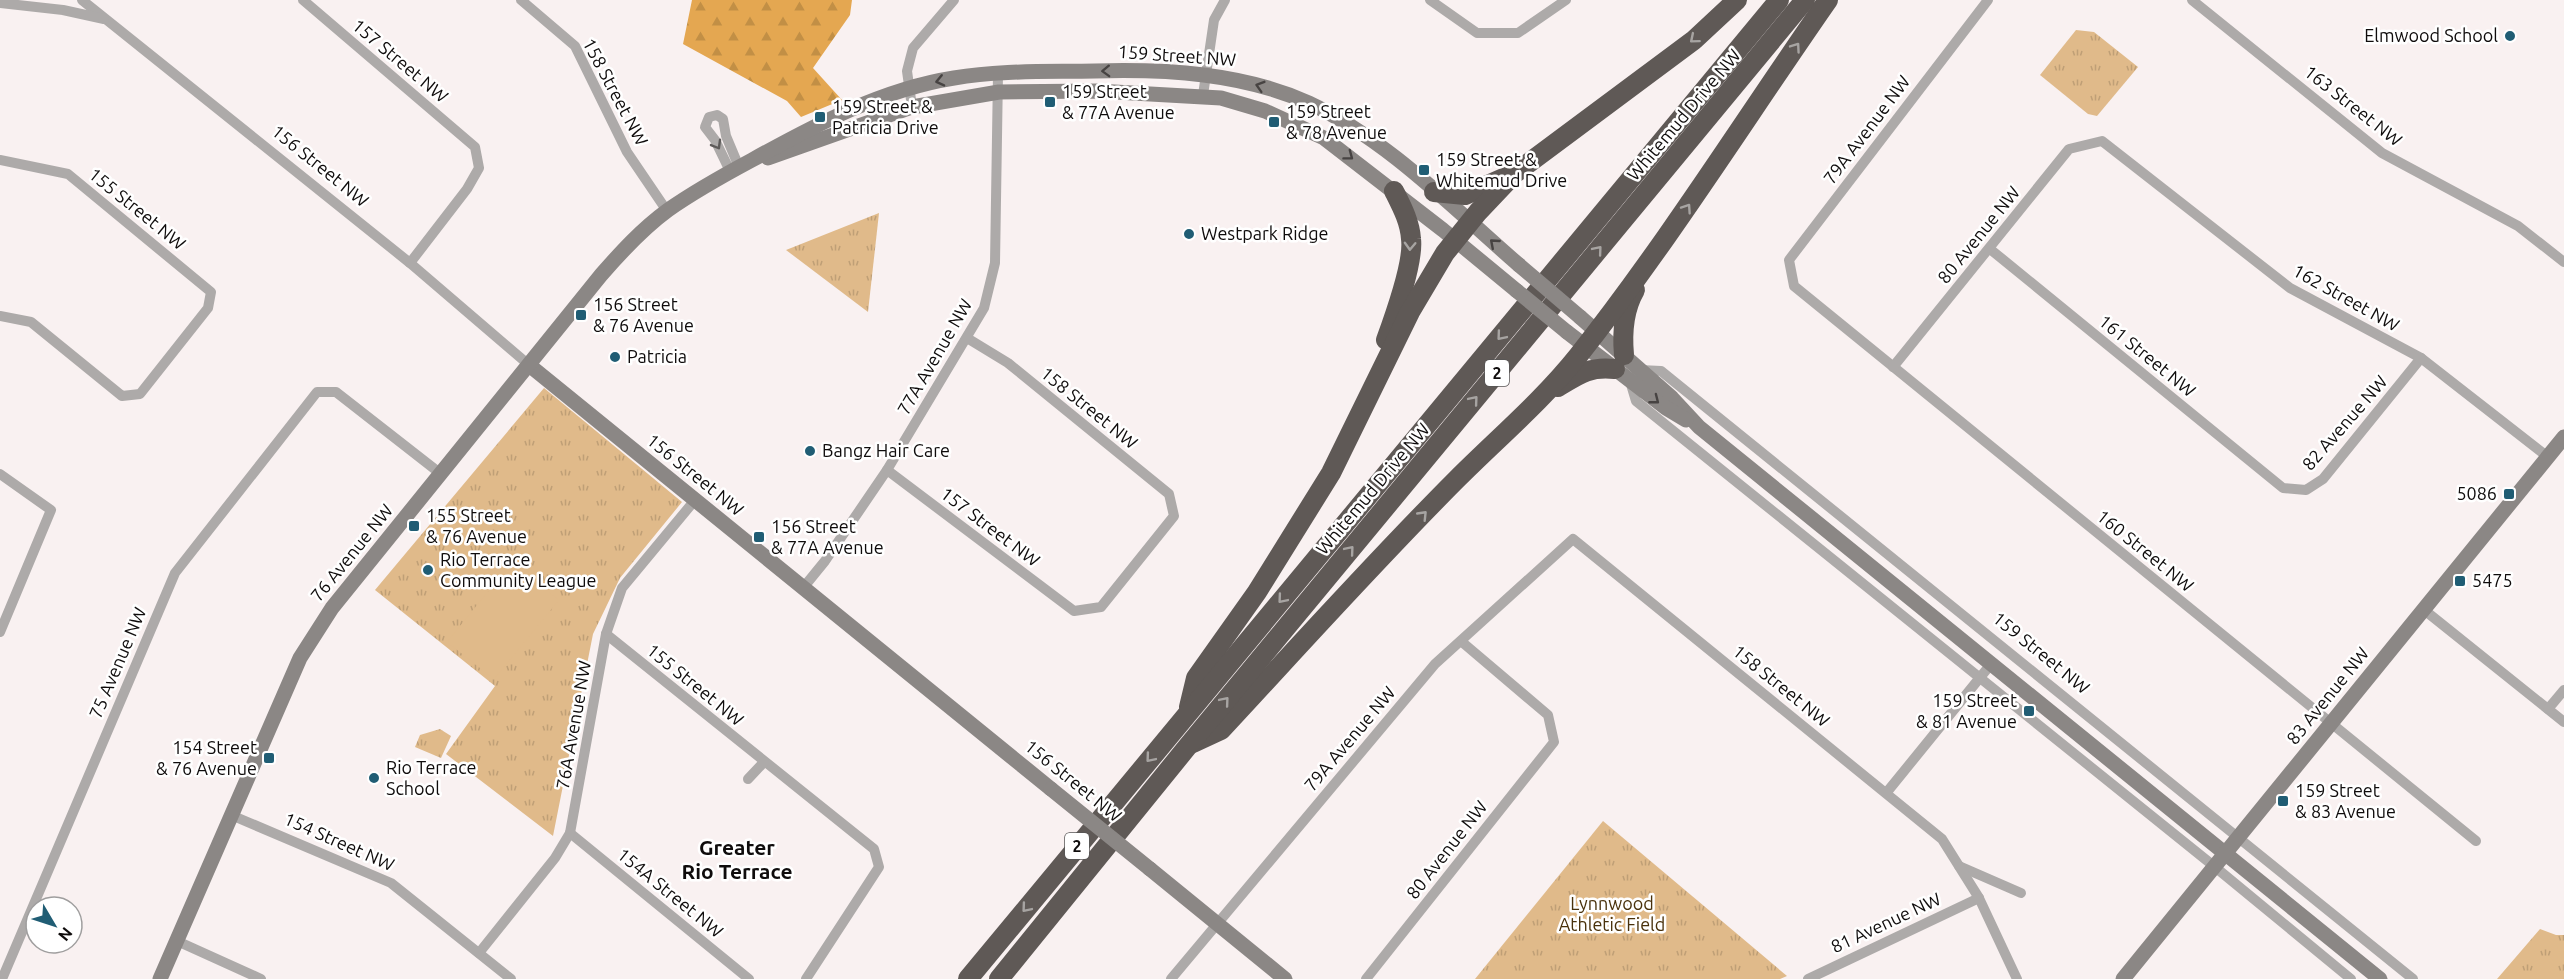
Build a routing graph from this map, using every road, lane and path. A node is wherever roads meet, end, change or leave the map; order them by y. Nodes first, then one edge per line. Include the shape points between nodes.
1 (82, 0) edge
2 (303, 0) edge
3 (521, 0) edge
4 (954, 0) edge
5 (1225, 0) edge
6 (1430, 0) edge
7 (1566, 0) edge
8 (1737, 0) edge
9 (1779, 0) edge
10 (1805, 0) edge
11 (1828, 0) edge
12 (1988, 0) edge
13 (2192, 0) edge
14 (0, 3) edge
15 (107, 20) junction
16 (998, 74) junction
17 (1207, 75) junction
18 (909, 88) junction
19 (999, 92) junction
20 (1203, 95) junction
21 (912, 107) junction
22 (2102, 141) joint
23 (0, 160) edge
24 (734, 169) junction
25 (1514, 174) junction
26 (1394, 191) junction
27 (1434, 192) junction
28 (667, 211) junction
29 (1469, 222) junction
30 (1455, 240) junction
31 (1990, 249) junction
32 (1654, 257) junction
33 (2564, 262) edge
34 (410, 263) junction
35 (1794, 286) joint
36 (0, 316) edge
37 (967, 338) junction
38 (1590, 338) junction
39 (2421, 358) junction
40 (529, 365) junction
41 (1893, 367) junction
42 (1627, 369) junction
43 (1541, 398) junction
44 (2564, 437) edge
45 (1348, 439) junction
46 (2548, 457) junction
47 (887, 470) junction
48 (0, 474) edge
49 (441, 474) junction
50 (2283, 488) joint
51 (695, 500) junction
52 (1573, 539) joint
53 (803, 588) junction
54 (2423, 609) junction
55 (1074, 610) joint
56 (0, 632) edge
57 (606, 634) junction
58 (1462, 642) junction
59 (1991, 664) junction
60 (1979, 678) junction
61 (2564, 690) edge
62 (2548, 709) junction
63 (1187, 713) junction
64 (2564, 722) edge
65 (2331, 724) junction
66 (1188, 746) junction
67 (764, 762) junction
68 (748, 779) dead end
69 (1887, 792) junction
70 (231, 814) junction
71 (570, 833) junction
72 (2239, 837) junction
73 (2476, 841) dead end
74 (2226, 854) junction
75 (1959, 866) junction
76 (2215, 867) junction
77 (2021, 894) dead end
78 (1979, 898) junction
79 (1215, 924) junction
80 (177, 941) junction
81 (478, 953) junction
82 (2, 979) edge
83 (160, 979) edge
84 (261, 979) edge
85 (511, 979) edge
86 (749, 979) edge
87 (806, 979) edge
88 (968, 979) edge
89 (999, 979) edge
90 (1171, 979) edge
91 (1285, 979) edge
92 (1366, 979) edge
93 (1808, 979) edge
94 (2017, 979) edge
95 (2123, 979) edge
96 (2351, 979) edge
97 (2380, 979) edge
98 (2413, 979) edge

1 - 15 street, 156 Street NW
2 - 34 street, 157 Street NW via 475,147 479,168
3 - 28 street, 158 Street NW via 575,46 627,152
4 - 18 street via 913,48 907,72
5 - 17 street via 1214,20
6 - 7 street via 1477,33 1518,33
8 -> 25 highway via 1694,40
9 -> 63 highway, Whitemud Drive NW / 2
66 -> 10 highway, Whitemud Drive NW / 2
32 -> 11 highway
12 - 35 street, 79A Avenue NW via 1789,260
13 - 33 street, 163 Street NW via 2382,153 2518,226
14 - 15 street
15 - 34 street, 156 Street NW
17 -> 16 street, 159 Street NW via 1141,70
16 -> 18 street, 159 Street NW
16 - 19 street, 77A Avenue NW
17 - 20 street
27 -> 17 street, 159 Street NW via 1367,138 1308,103 1241,80
18 - 21 street
18 - 24 street, 159 Street NW via 839,116
19 - 20 street, 159 Street NW via 1097,90
19 - 21 street, 159 Street NW
19 - 37 street, 77A Avenue NW via 995,263 984,308
20 -> 26 street, 159 Street NW via 1265,111 1324,138
21 - 24 street, 159 Street NW
22 - 31 street, 80 Avenue NW via 2069,149
22 - 39 street, 162 Street NW via 2290,288
23 - 36 street, 155 Street NW via 68,174 211,292 208,308 140,394 122,396 31,322
24 - 28 street, 159 Street NW
25 - 27 highway via 1465,195
25 - 29 highway
26 - 30 street, 159 Street NW
26 -> 45 highway via 1409,222 1409,260 1388,335
27 - 29 street, 159 Street NW
28 - 40 street, 76 Avenue NW via 620,254
29 - 30 highway
38 -> 29 street, 159 Street NW, bridge via 1580,317
30 - 38 street, 159 Street NW, bridge via 1567,332
30 - 45 highway via 1410,312
31 - 41 street, 80 Avenue NW
31 - 50 street, 161 Street NW
32 - 38 highway
32 - 42 highway via 1629,301 1623,341
34 - 40 street, 156 Street NW
35 - 41 street, 160 Street NW
37 - 47 street, 77A Avenue NW
37 - 55 street, 158 Street NW via 1008,363 1170,494 1174,516 1101,607
38 - 42 street, 159 Street NW
38 - 43 highway
39 - 46 street, 162 Street NW
39 - 50 street, 82 Avenue NW via 2323,479 2306,490
40 - 49 street, 76 Avenue NW
40 - 51 street, 156 Street NW
41 - 65 street, 160 Street NW
42 - 43 highway via 1587,370
42 - 59 street, 159 Street NW via 1666,408 1699,427
42 - 60 street, 159 Street NW via 1636,401
42 - 72 street, 159 Street NW via 1660,371
66 -> 43 highway via 1221,730 1434,502
44 - 46 street, 83 Avenue NW
45 - 63 highway via 1296,532 1196,678
46 - 54 street, 83 Avenue NW
47 - 53 street, 77A Avenue NW
47 - 55 street, 157 Street NW
48 - 56 street via 51,510
49 - 70 street, 76 Avenue NW via 332,608 307,645
49 - 82 street, 75 Avenue NW via 336,392 317,392 175,573
51 - 53 street, 156 Street NW
51 - 57 street, 76A Avenue NW via 622,588
52 - 58 street, 79A Avenue NW
52 - 69 street, 158 Street NW
53 - 79 street, 156 Street NW, bridge
54 - 62 street
54 - 65 street, 83 Avenue NW
57 - 67 street, 155 Street NW
57 - 71 street, 76A Avenue NW
58 - 79 street, 79A Avenue NW via 1436,664
58 - 92 street, 80 Avenue NW via 1548,715 1554,742
59 - 60 street
59 - 74 street, 159 Street NW
60 - 69 street
60 - 76 street, 159 Street NW
61 - 62 street
62 - 64 street
63 -> 88 highway, Whitemud Drive NW / 2
65 - 72 street, 83 Avenue NW
65 - 73 street, 160 Street NW
66 - 89 highway, Whitemud Drive NW / 2
67 - 68 street
67 - 87 street, 155 Street NW via 874,849 879,867
69 - 75 street, 158 Street NW via 1942,839
70 - 80 street, 76 Avenue NW
70 - 81 street, 154 Street NW via 391,883
71 - 81 street, 76A Avenue NW via 555,858
71 - 86 street, 154A Street NW
72 - 74 street, 83 Avenue NW
72 - 98 street, 159 Street NW
74 - 76 street, 83 Avenue NW
74 - 97 street, 159 Street NW
75 - 77 street
75 - 78 street, 158 Street NW
76 - 95 street, 83 Avenue NW
76 - 96 street, 159 Street NW
78 - 93 street, 81 Avenue NW
78 - 94 street, 158 Street NW
79 - 90 street, 79A Avenue NW
79 - 91 street, 156 Street NW
80 - 83 street, 76 Avenue NW
80 - 84 street
81 - 85 street, 154 Street NW

